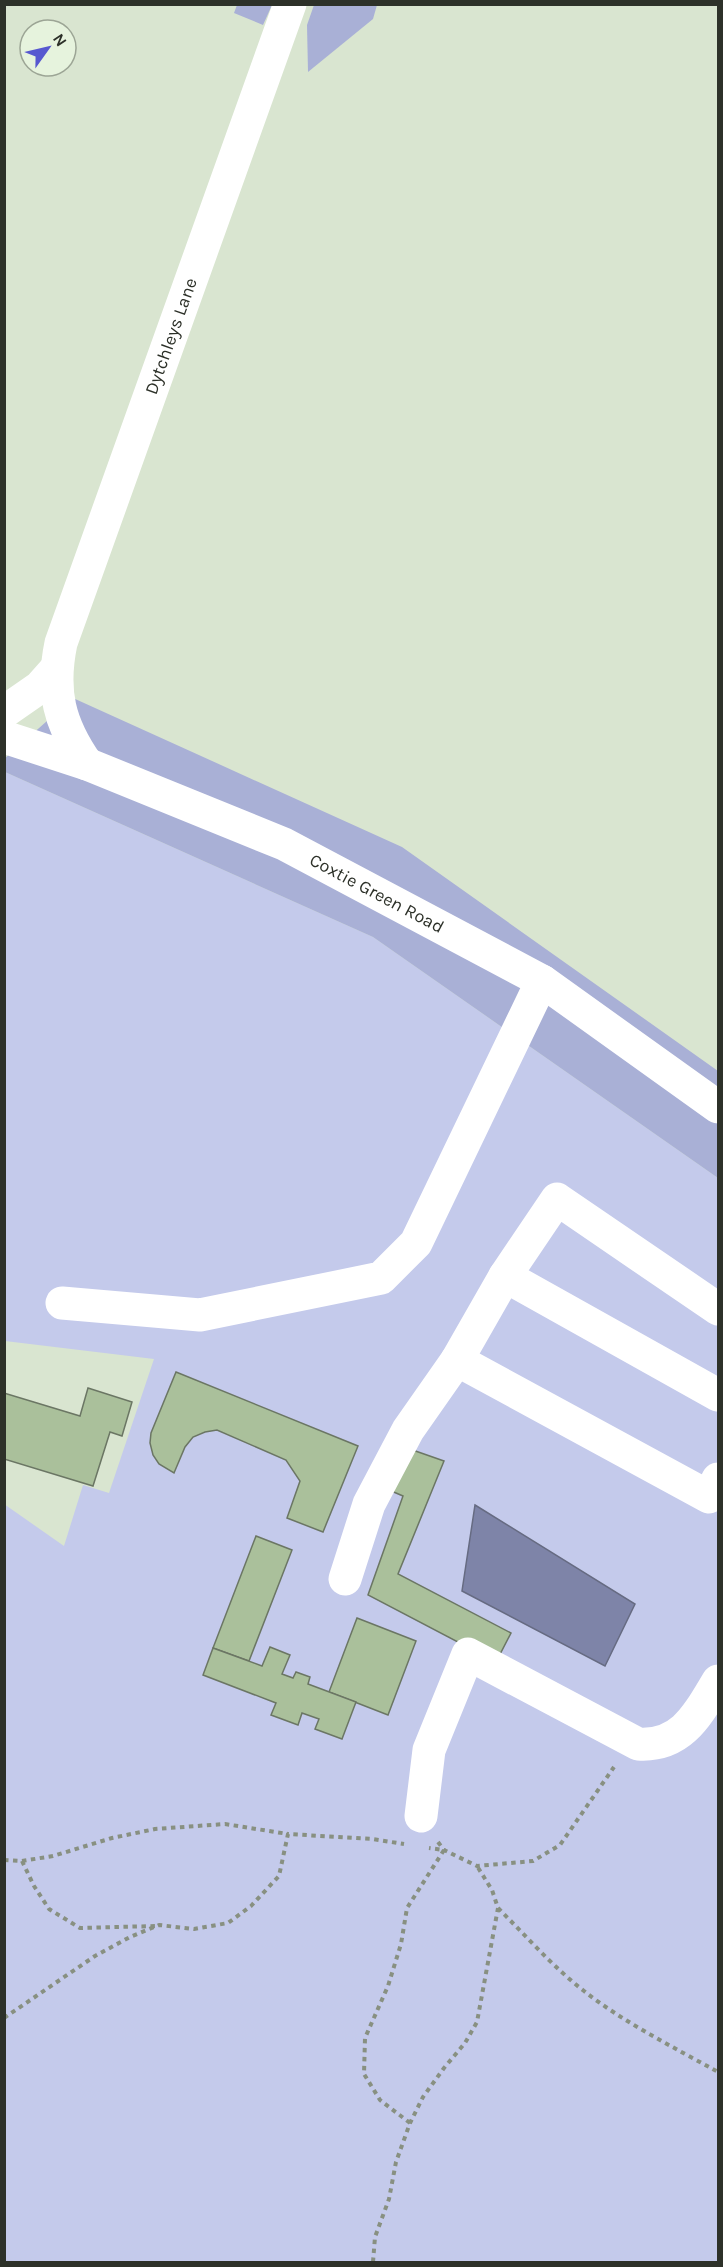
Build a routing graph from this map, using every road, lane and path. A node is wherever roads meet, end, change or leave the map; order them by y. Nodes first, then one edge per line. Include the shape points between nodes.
1 (290, 4) edge
2 (56, 669) junction
3 (4, 712) edge
4 (4, 737) edge
5 (87, 764) junction
6 (542, 981) junction
7 (718, 1107) edge
8 (505, 1276) junction
9 (62, 1303) dead end
10 (718, 1309) edge
11 (457, 1360) junction
12 (718, 1395) edge
13 (718, 1479) edge
14 (345, 1579) dead end
15 (718, 1681) edge
16 (638, 1744) junction
17 (288, 1834) junction
18 (419, 1837) junction
19 (444, 1850) junction
20 (4, 1860) edge
21 (22, 1861) junction
22 (477, 1866) junction
23 (498, 1908) junction
24 (159, 1925) junction
25 (4, 2018) edge
26 (718, 2072) edge
27 (410, 2123) junction
28 (373, 2262) edge

1 - 2 street, Dytchleys Lane via 61,643
2 - 3 street via 40,687
2 - 5 street, Dytchleys Lane via 62,719
4 - 5 street, Coxtie Green Road
5 - 6 street, Coxtie Green Road via 284,843
6 - 7 street, Coxtie Green Road
6 - 9 street via 416,1243 381,1278 200,1315
8 - 10 street via 557,1199
8 - 11 street
8 - 12 street
11 - 13 street via 709,1497
11 - 14 street via 408,1430 369,1504
15 - 16 street via 695,1718 681,1732 665,1743
16 - 18 street via 468,1654 429,1750
16 - 22 path via 616,1764 560,1845 533,1861
17 - 18 path via 372,1839
17 - 21 path via 225,1824 155,1828
17 - 24 path via 279,1876 251,1906 228,1923 194,1929
18 - 19 path
18 - 19 path
19 - 22 path
19 - 27 path via 407,1908 388,1986 365,2038 364,2074 380,2100
20 - 21 path
21 - 24 path via 49,1909 80,1928
22 - 23 path
23 - 26 path via 585,1992
23 - 27 path via 477,2022 423,2097
24 - 25 path via 95,1956
27 - 28 path via 375,2237

